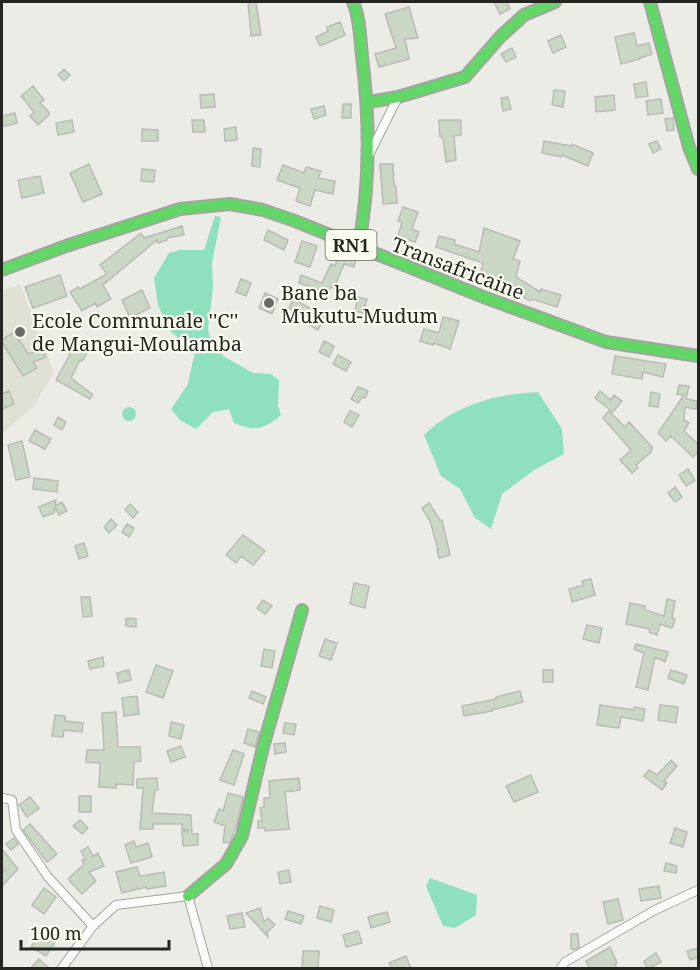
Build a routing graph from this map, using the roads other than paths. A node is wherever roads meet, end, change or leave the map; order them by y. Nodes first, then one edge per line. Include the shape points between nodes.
1 (353, 2) edge
2 (555, 2) edge
3 (650, 2) edge
4 (398, 97) junction
5 (369, 102) junction
6 (369, 154) junction
7 (699, 169) edge
8 (358, 248) junction
9 (2, 270) edge
10 (699, 356) edge
11 (302, 610) dead end
12 (2, 798) edge
13 (699, 890) edge
14 (188, 896) junction
15 (93, 926) junction
16 (62, 969) edge
17 (208, 969) edge
18 (561, 969) edge

1 - 5 main road
2 - 4 main road via 524,15 465,77
3 - 7 main road via 689,147
4 - 5 main road
4 - 6 street
5 - 6 main road
6 - 8 main road via 365,219
8 - 9 main road, Transafricaine / RN1 via 263,210 230,204 180,209
8 - 10 main road, Transafricaine / RN1 via 606,342
11 - 14 main road via 242,836 226,864
12 - 15 street via 12,800 16,830 48,877
13 - 18 street via 655,910 565,962
14 - 15 street via 116,905
14 - 17 street
15 - 16 street

